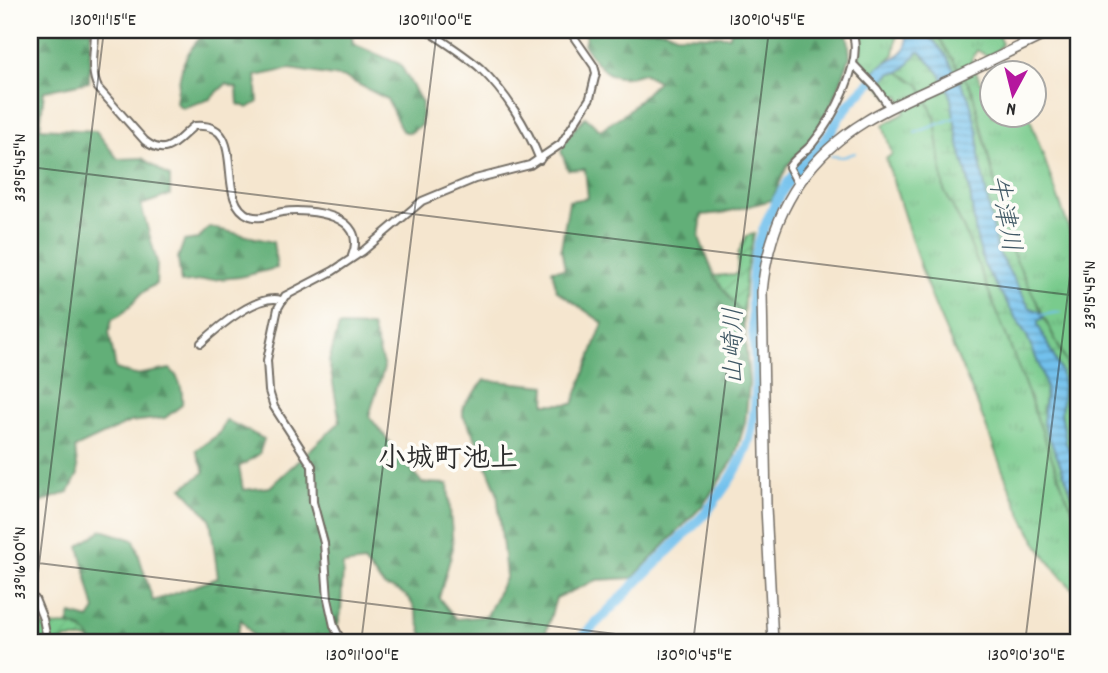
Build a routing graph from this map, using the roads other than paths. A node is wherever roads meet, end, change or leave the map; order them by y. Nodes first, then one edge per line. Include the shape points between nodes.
1 (95, 30) edge
2 (426, 30) edge
3 (569, 30) edge
4 (851, 30) edge
5 (1054, 30) edge
6 (853, 64) junction
7 (890, 108) junction
8 (540, 160) junction
9 (797, 181) junction
10 (352, 258) junction
11 (281, 300) junction
12 (201, 342) dead end
13 (30, 601) edge
14 (48, 643) edge
15 (342, 643) edge
16 (773, 643) edge

1 - 10 street via 93,78 104,97 145,141 163,148 174,145 194,127 218,130 226,145 241,211 253,217 290,212 339,219 355,236
2 - 8 street via 488,77 530,136
3 - 8 street via 594,66 593,89 561,144
4 - 6 street via 856,46
5 - 7 street
6 - 7 street
6 - 9 street via 824,126 790,165
7 - 9 street via 843,136
8 - 10 street via 422,201
9 - 16 street via 776,224 762,292
10 - 11 street
11 - 12 street via 271,298 256,304
11 - 15 street via 267,360 269,391 274,407 312,466 328,599
13 - 14 street via 35,599

